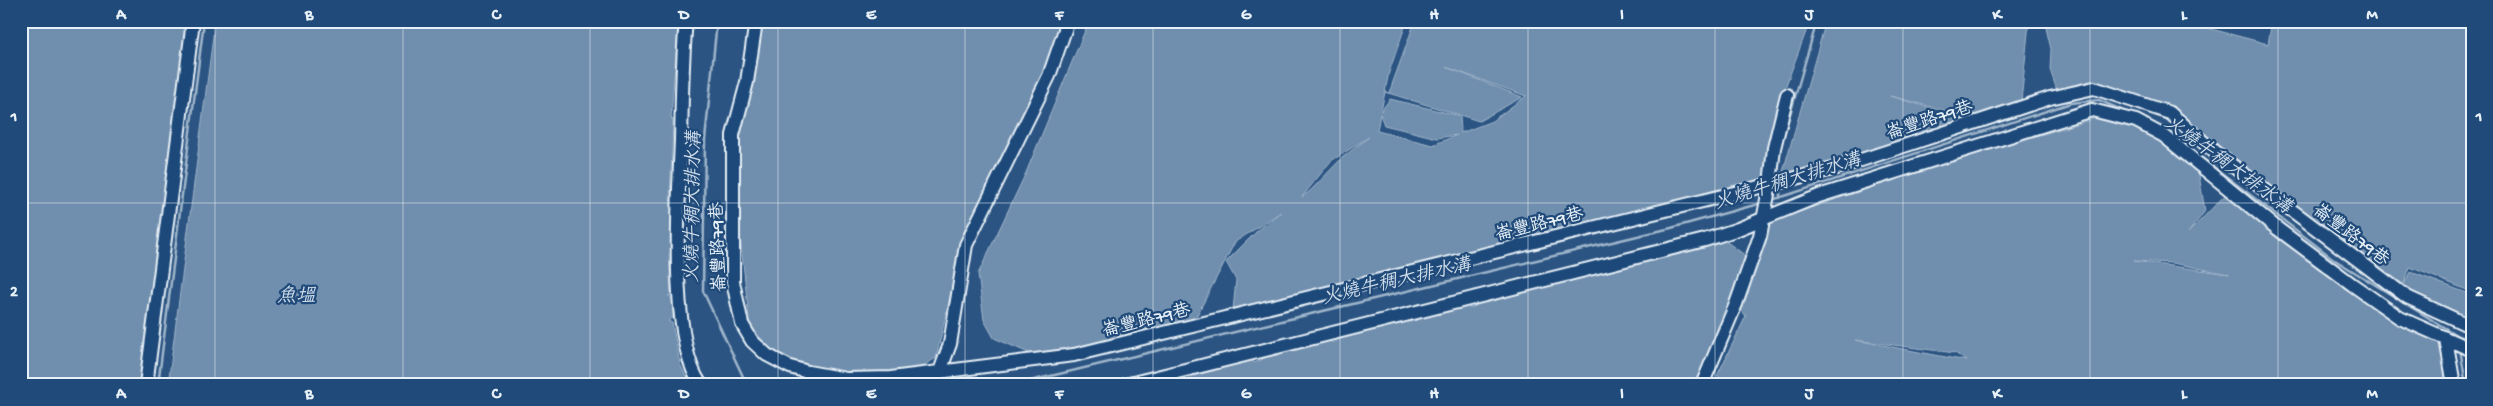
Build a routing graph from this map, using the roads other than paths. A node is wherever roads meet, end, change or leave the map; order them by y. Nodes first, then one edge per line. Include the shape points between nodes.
1 (193, 21) edge
2 (686, 21) edge
3 (756, 21) edge
4 (1068, 21) edge
5 (1787, 95) dead end
6 (1770, 184) junction
7 (1765, 217) junction
8 (2472, 326) edge
9 (2446, 339) junction
10 (2472, 350) edge
11 (939, 370) junction
12 (146, 385) edge
13 (701, 385) edge
14 (935, 385) edge
15 (1125, 385) edge
16 (1702, 385) edge
17 (2454, 385) edge

1 - 12 street
2 - 13 street via 680,159 679,307 686,348
3 - 11 street, 崙豐路79巷 via 747,82 732,135 733,282 742,324 752,341 767,355 808,372 855,379 891,378
4 - 11 street via 1049,76 966,245 950,344
5 - 6 street via 1774,148
6 - 7 street
6 - 8 street, 崙豐路79巷 via 1836,168 2050,98 2094,88 2170,113 2217,154 2407,297
6 - 11 street, 崙豐路79巷 via 1074,354
7 - 9 street via 1818,196 2092,110 2136,121 2164,136 2353,285 2400,318
7 - 15 street via 1705,240 1622,262 1456,300
7 - 16 street via 1736,304
9 - 10 street
9 - 17 street
11 - 14 street

